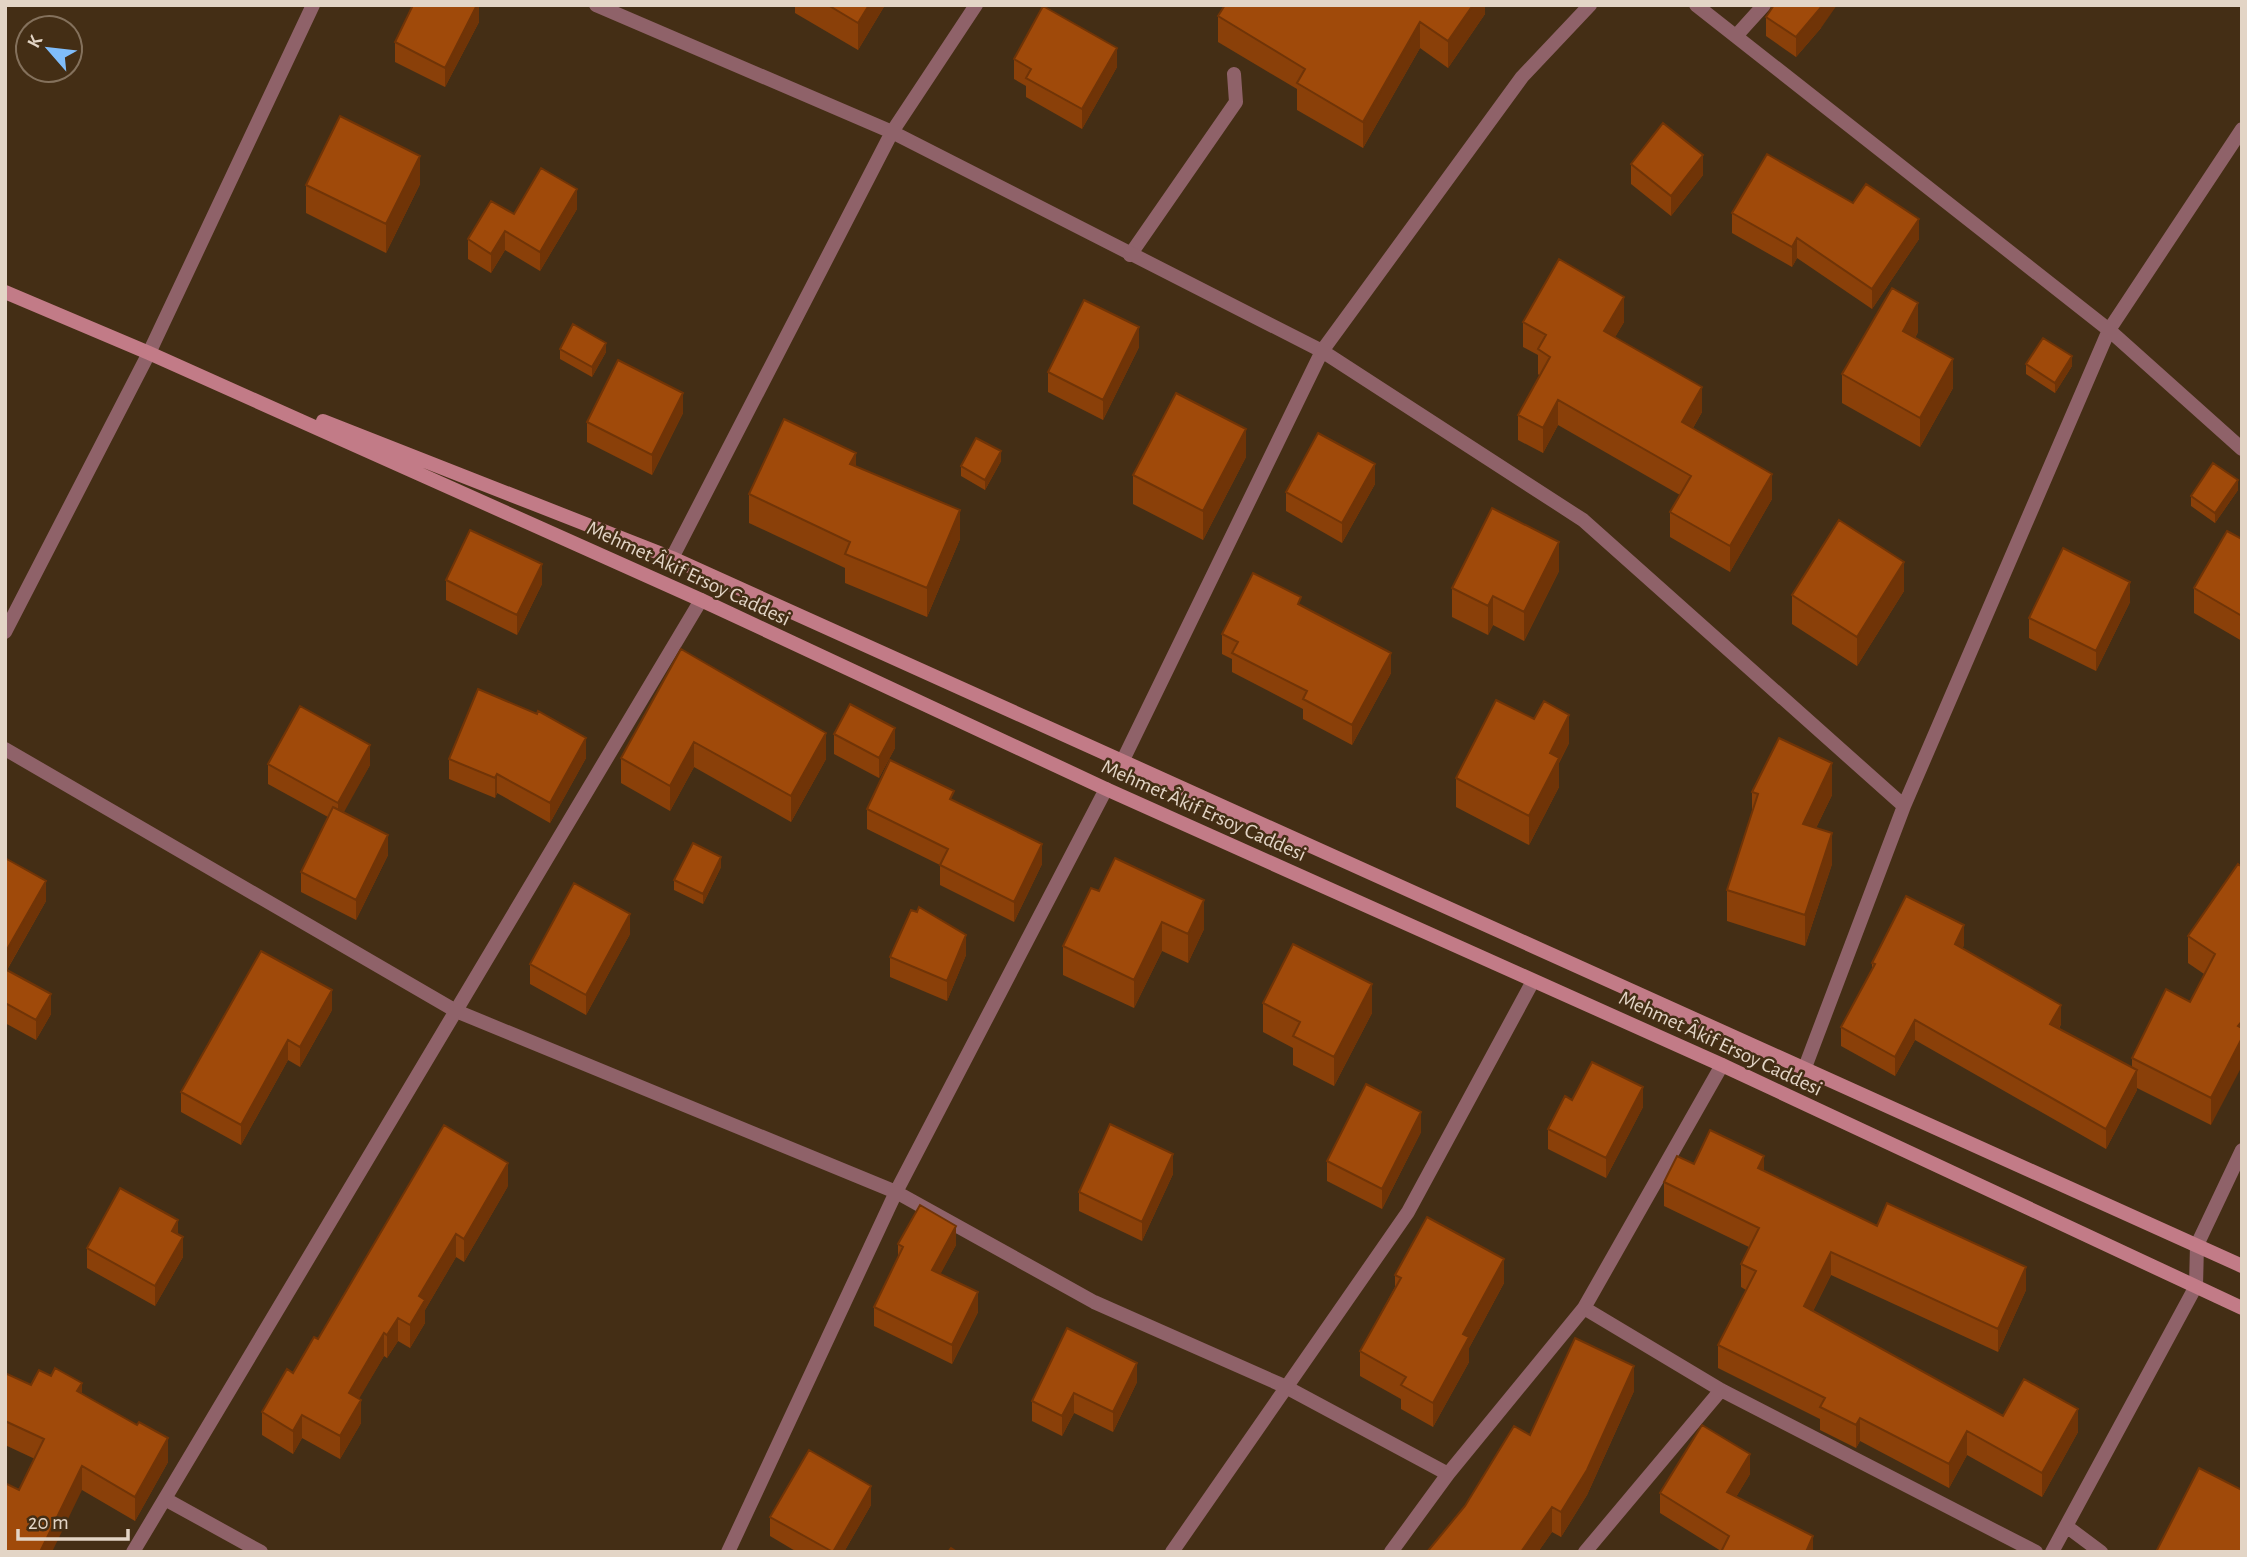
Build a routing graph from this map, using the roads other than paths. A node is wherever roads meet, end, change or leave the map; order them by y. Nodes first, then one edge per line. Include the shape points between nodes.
1 (313, 5) edge
2 (596, 5) edge
3 (976, 5) edge
4 (1590, 5) edge
5 (1696, 5) edge
6 (1764, 5) edge
7 (1736, 36) junction
8 (1234, 74) dead end
9 (2242, 129) edge
10 (892, 132) junction
11 (1130, 255) junction
12 (5, 292) edge
13 (2109, 330) junction
14 (1322, 351) junction
15 (149, 353) junction
16 (2242, 449) edge
17 (672, 558) junction
18 (701, 600) junction
19 (5, 632) edge
20 (5, 749) edge
21 (1122, 760) junction
22 (1106, 789) junction
23 (1903, 806) junction
24 (1533, 981) junction
25 (456, 1011) junction
26 (1722, 1065) junction
27 (1804, 1070) junction
28 (2242, 1150) edge
29 (896, 1192) junction
30 (2197, 1245) junction
31 (2242, 1266) edge
32 (2196, 1286) junction
33 (1584, 1308) junction
34 (2242, 1308) edge
35 (1284, 1386) junction
36 (1721, 1390) junction
37 (1448, 1474) junction
38 (165, 1499) junction
39 (2066, 1526) junction
40 (133, 1552) edge
41 (261, 1552) edge
42 (728, 1552) edge
43 (1172, 1552) edge
44 (1391, 1552) edge
45 (1585, 1552) edge
46 (2036, 1552) edge
47 (2052, 1552) edge
48 (2101, 1552) edge

1 - 15 street
2 - 10 street
3 - 10 street
4 - 14 street via 1522,77
5 - 7 street
6 - 7 street
7 - 13 street
8 - 11 street via 1236,102
9 - 13 street
10 - 11 street
10 - 17 street
11 - 14 street
12 - 15 main road, Mehmet Âkif Ersoy Caddesi
13 - 16 street
13 - 23 street
14 - 21 street
14 - 23 street via 1583,520
15 - 17 main road, Mehmet Âkif Ersoy Caddesi
15 - 18 main road, Mehmet Âkif Ersoy Caddesi
15 - 19 street
17 - 21 main road, Mehmet Âkif Ersoy Caddesi
18 - 22 main road, Mehmet Âkif Ersoy Caddesi
18 - 25 street
20 - 25 street
21 - 27 main road, Mehmet Âkif Ersoy Caddesi
22 - 24 main road, Mehmet Âkif Ersoy Caddesi
22 - 29 street
23 - 27 street
24 - 26 main road, Mehmet Âkif Ersoy Caddesi
24 - 35 street via 1408,1212
25 - 29 street
25 - 38 street
26 - 32 main road, Mehmet Âkif Ersoy Caddesi
26 - 33 street
27 - 30 main road, Mehmet Âkif Ersoy Caddesi
28 - 30 street
29 - 35 street via 1094,1302
29 - 42 street
30 - 31 main road, Mehmet Âkif Ersoy Caddesi
30 - 32 street
32 - 34 main road, Mehmet Âkif Ersoy Caddesi
32 - 39 street
33 - 36 street
33 - 37 street
35 - 37 street
35 - 43 street
36 - 45 street
36 - 46 street
37 - 44 street
38 - 40 street
38 - 41 street
39 - 47 street
39 - 48 street

